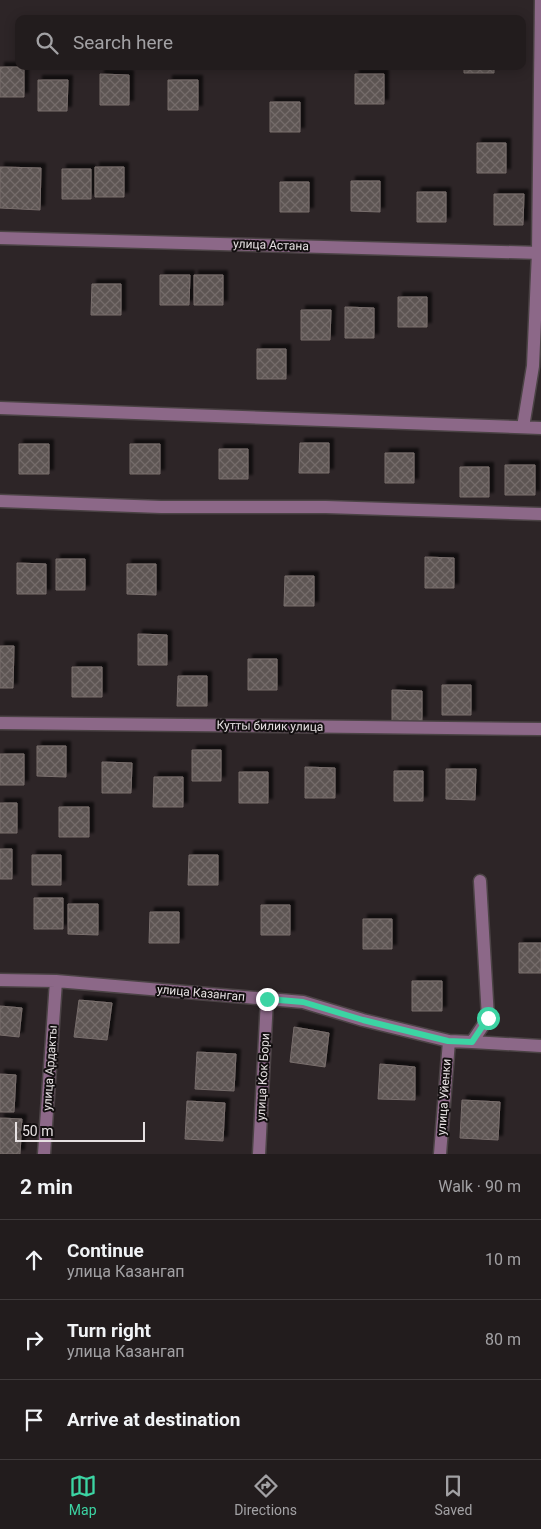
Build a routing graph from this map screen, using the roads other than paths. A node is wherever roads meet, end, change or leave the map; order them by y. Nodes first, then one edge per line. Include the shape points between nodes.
1 (541, 0) edge
2 (0, 238) edge
3 (540, 252) edge
4 (0, 408) edge
5 (522, 427) junction
6 (541, 428) edge
7 (0, 501) edge
8 (541, 514) edge
9 (0, 723) edge
10 (541, 729) edge
11 (480, 881) dead end
12 (0, 980) edge
13 (56, 981) junction
14 (267, 999) junction
15 (448, 1041) junction
16 (472, 1042) junction
17 (541, 1046) edge
18 (44, 1154) edge
19 (259, 1154) edge
20 (440, 1154) edge

1 - 3 street
2 - 3 street, улица Астана
3 - 5 street via 533,366
4 - 5 street
5 - 6 street
7 - 8 street
9 - 10 street, Кутты билик улица
11 - 16 street via 488,1018
12 - 13 street, улица Казангап
13 - 14 street, улица Казангап
13 - 18 street, улица Ардакты
14 - 15 street, улица Казангап via 303,1002
14 - 19 street, улица Кок Бори
15 - 16 street, улица Казангап
15 - 20 street, улица Уйенки
16 - 17 street, улица Казангап

